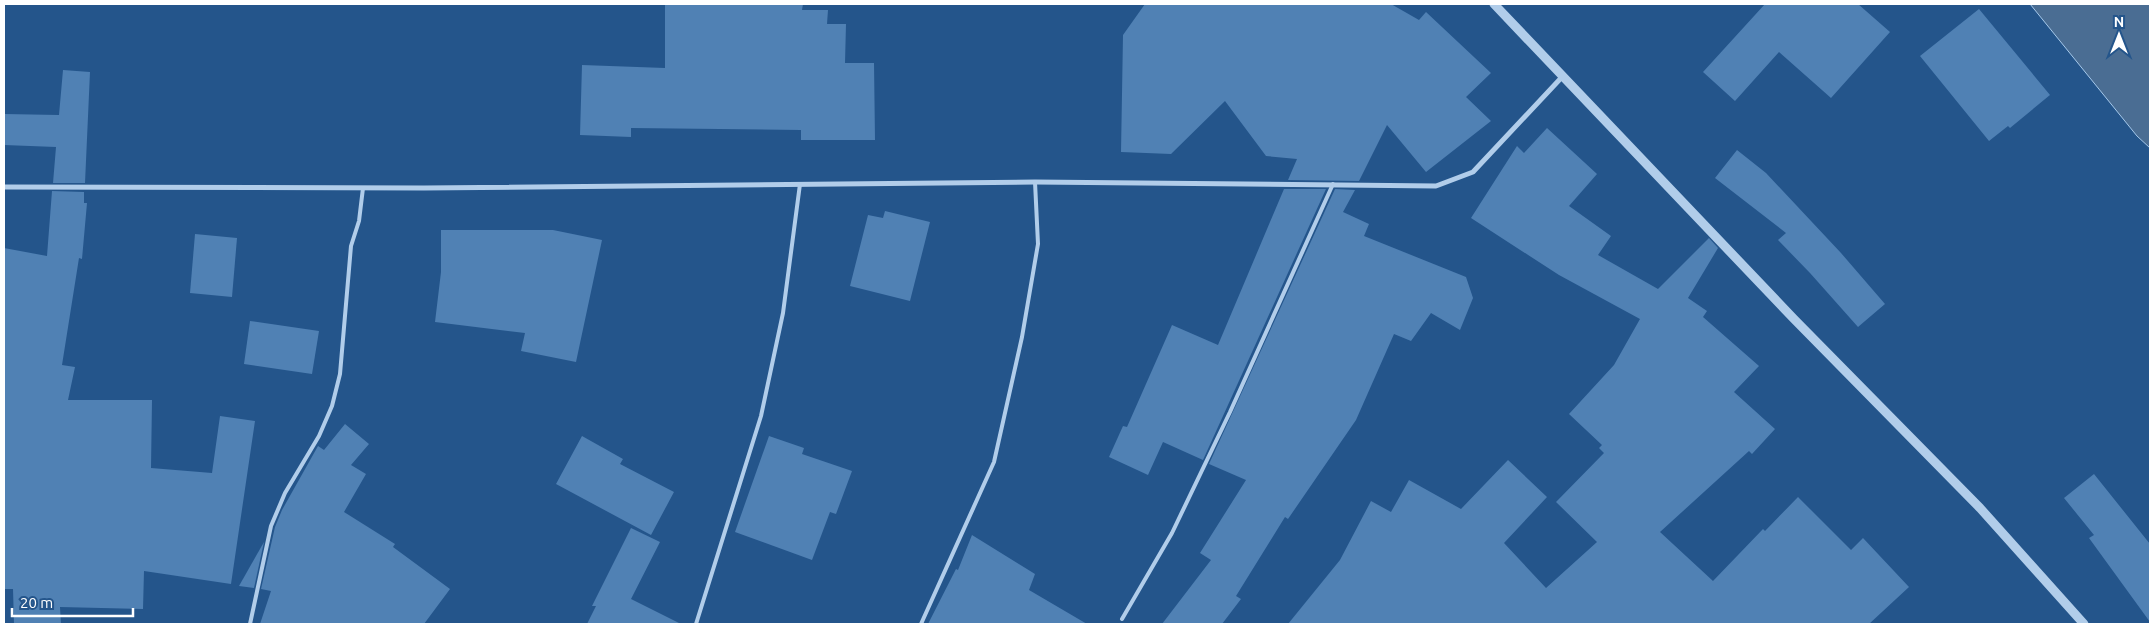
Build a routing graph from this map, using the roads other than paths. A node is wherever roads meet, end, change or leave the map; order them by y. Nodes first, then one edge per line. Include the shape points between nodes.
1 (1494, 4) edge
2 (1562, 77) junction
3 (1035, 182) junction
4 (800, 184) junction
5 (1333, 184) junction
6 (4, 187) edge
7 (362, 188) junction
8 (1122, 619) dead end
9 (250, 624) edge
10 (696, 624) edge
11 (921, 624) edge
12 (2084, 624) edge

1 - 2 street
2 - 5 street via 1473,172 1436,186
2 - 12 street via 1980,508
3 - 4 street
3 - 5 street
3 - 11 lane via 1038,244 1022,337 994,462
4 - 7 street
4 - 10 lane via 783,313 761,416
5 - 8 lane via 1176,524
6 - 7 street
7 - 9 lane via 359,221 351,246 340,374 332,406 271,526

